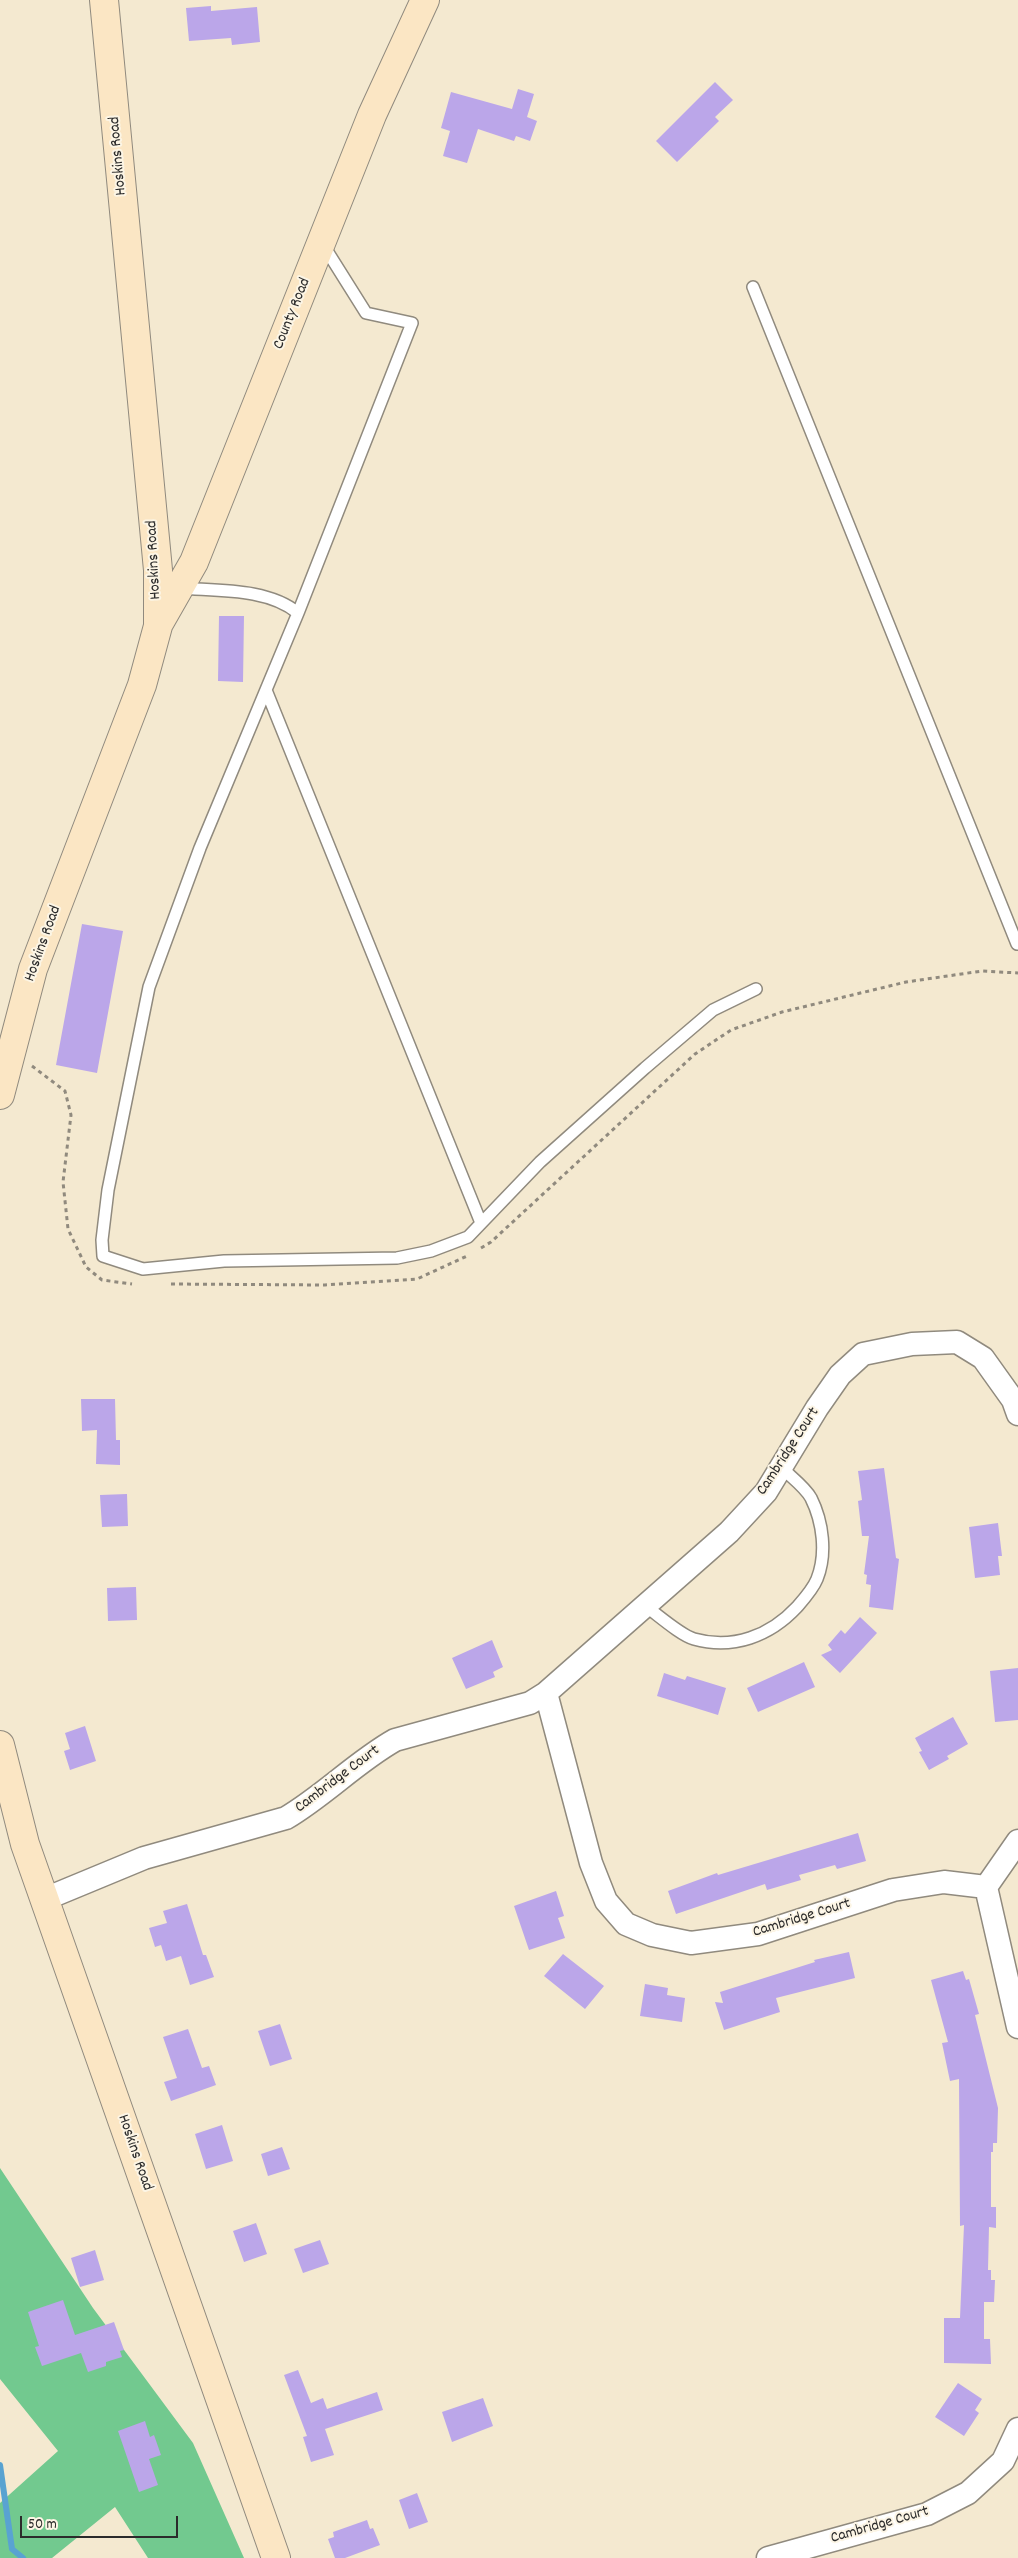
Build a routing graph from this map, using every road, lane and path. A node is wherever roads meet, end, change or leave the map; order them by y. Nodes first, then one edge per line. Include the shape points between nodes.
1 (104, 0) edge
2 (425, 0) edge
3 (322, 242) junction
4 (752, 287) dead end
5 (180, 588) junction
6 (298, 613) junction
7 (158, 626) junction
8 (266, 690) junction
9 (1017, 944) edge
10 (756, 989) dead end
11 (0, 1095) edge
12 (481, 1223) junction
13 (1018, 1414) edge
14 (782, 1468) junction
15 (644, 1605) junction
16 (546, 1693) junction
17 (0, 1745) edge
18 (1018, 1841) edge
19 (986, 1887) junction
20 (45, 1899) junction
21 (1018, 2027) edge
22 (1018, 2429) edge
23 (276, 2558) edge
24 (768, 2558) edge

1 - 7 street, Hoskins Road via 158,570
2 - 3 street, County Road via 372,115
3 - 5 street, County Road via 194,562
3 - 6 lane via 366,313 412,323
4 - 9 lane
5 - 6 lane via 250,594 287,604
5 - 7 street, County Road
6 - 8 lane
7 - 11 street, Hoskins Road via 142,685 33,969
8 - 12 lane
8 - 12 lane via 200,848 149,987 108,1190 103,1256 143,1269 224,1261 397,1258 432,1251 468,1237
10 - 12 lane via 713,1010 540,1162
13 - 14 street, Cambridge Court via 1013,1400 983,1358 957,1342 912,1344 863,1354 840,1375
14 - 15 street, Cambridge Court via 766,1492 729,1532
14 - 15 lane via 810,1496 822,1533 817,1580 788,1616 758,1636 722,1643 692,1639
15 - 16 street, Cambridge Court
16 - 19 street, Cambridge Court via 590,1863 606,1901 626,1924 652,1935 691,1943 758,1934 893,1890 944,1882
16 - 20 street, Cambridge Court via 530,1703 395,1740 375,1751 307,1806 286,1818 144,1858
17 - 20 street, Hoskins Road via 25,1844
18 - 19 street
19 - 21 street
20 - 23 street, Hoskins Road
22 - 24 street, Cambridge Court via 1002,2461 968,2493 927,2514

